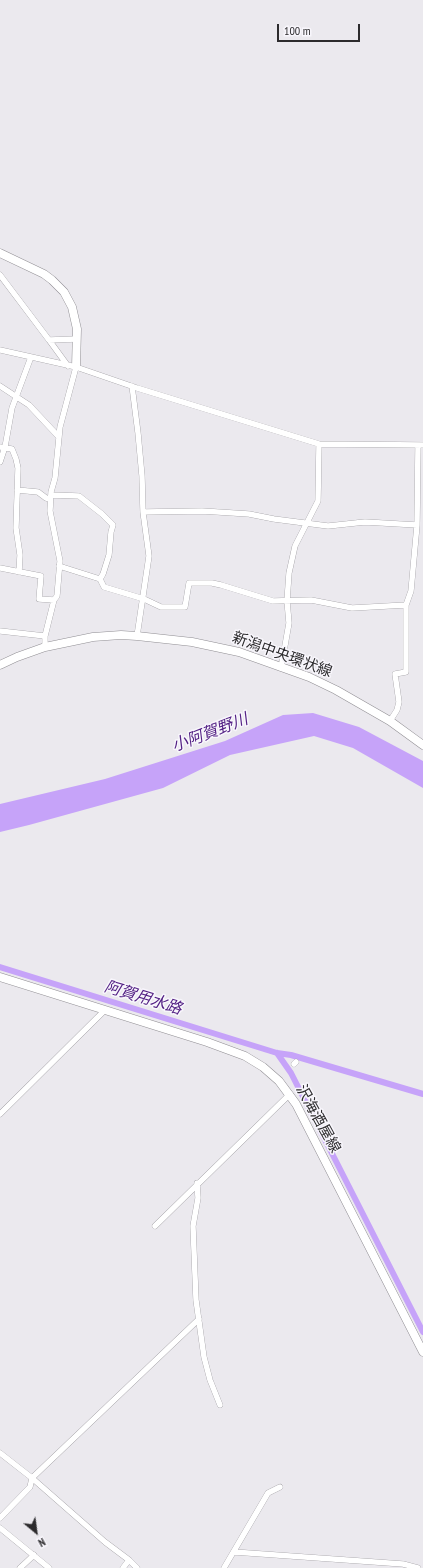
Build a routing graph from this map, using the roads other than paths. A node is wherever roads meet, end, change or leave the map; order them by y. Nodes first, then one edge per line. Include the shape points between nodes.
1 (0, 255) edge
2 (0, 275) edge
3 (77, 339) junction
4 (49, 340) junction
5 (0, 350) edge
6 (31, 357) junction
7 (72, 367) junction
8 (0, 386) edge
9 (132, 386) junction
10 (15, 396) junction
11 (59, 437) junction
12 (319, 444) junction
13 (420, 445) edge
14 (3, 447) edge
15 (0, 462) edge
16 (17, 490) junction
17 (50, 497) junction
18 (143, 512) junction
19 (306, 524) junction
20 (417, 524) junction
21 (59, 566) junction
22 (0, 568) edge
23 (19, 572) junction
24 (100, 579) junction
25 (144, 599) junction
26 (54, 600) junction
27 (287, 601) junction
28 (406, 605) junction
29 (0, 630) edge
30 (45, 636) junction
31 (137, 636) junction
32 (45, 647) junction
33 (0, 665) edge
34 (281, 668) junction
35 (390, 721) junction
36 (423, 744) edge
37 (0, 977) edge
38 (105, 1010) junction
39 (290, 1094) junction
40 (0, 1114) edge
41 (197, 1183) junction
42 (155, 1226) dead end
43 (199, 1319) junction
44 (423, 1352) edge
45 (220, 1405) dead end
46 (0, 1453) edge
47 (32, 1478) junction
48 (280, 1487) dead end
49 (0, 1518) edge
50 (0, 1528) edge
51 (234, 1552) junction
52 (34, 1555) junction
53 (129, 1560) junction
54 (20, 1568) edge
55 (49, 1568) edge
56 (123, 1568) edge
57 (137, 1568) edge
58 (224, 1568) edge
59 (418, 1568) edge

1 - 3 main road via 44,274 59,286 74,311
2 - 4 street
3 - 4 street
3 - 7 main road
4 - 7 street
5 - 6 street
6 - 7 street
6 - 10 street
7 - 9 street
7 - 11 street
8 - 10 street
9 - 12 street
9 - 18 street via 142,476
10 - 11 street via 29,405
10 - 14 street
11 - 17 street via 55,478
12 - 13 street
12 - 19 street via 318,501
13 - 20 street
14 - 15 street
14 - 16 street via 14,452
16 - 17 street via 38,492 46,498
16 - 23 street
17 - 21 street
17 - 24 street via 79,496 113,525 109,555
18 - 19 street via 202,511 249,514
18 - 25 street via 149,556
19 - 20 street
19 - 27 street via 296,546
20 - 28 street via 410,591
21 - 24 street
21 - 26 street via 57,596
22 - 23 street
23 - 26 street via 41,576 39,600
24 - 25 street via 104,587
25 - 27 street via 161,607 185,607 189,583 212,583 273,601
25 - 31 street
26 - 30 street
27 - 28 street via 311,600 352,608
27 - 34 street via 289,623
28 - 35 street via 406,672 395,674 399,702
29 - 30 street
30 - 32 street
31 - 32 main road, 新潟中央環状線 via 93,637
31 - 34 main road, 新潟中央環状線 via 192,642 239,652
32 - 33 main road, 新潟中央環状線
34 - 35 main road, 新潟中央環状線 via 309,677 336,690
35 - 36 main road, 新潟中央環状線
37 - 38 main road, 沢海酒屋線
38 - 39 main road, 沢海酒屋線 via 245,1056 264,1067
38 - 40 street
39 - 41 street
39 - 44 main road, 沢海酒屋線
41 - 42 street
41 - 43 street via 198,1198 193,1226
43 - 45 street via 204,1357
43 - 47 street
46 - 47 street
47 - 49 street via 30,1487
47 - 53 street
48 - 51 street via 268,1493
50 - 52 street
51 - 58 street
51 - 59 street via 402,1564
52 - 54 street
52 - 55 street
53 - 56 street
53 - 57 street

